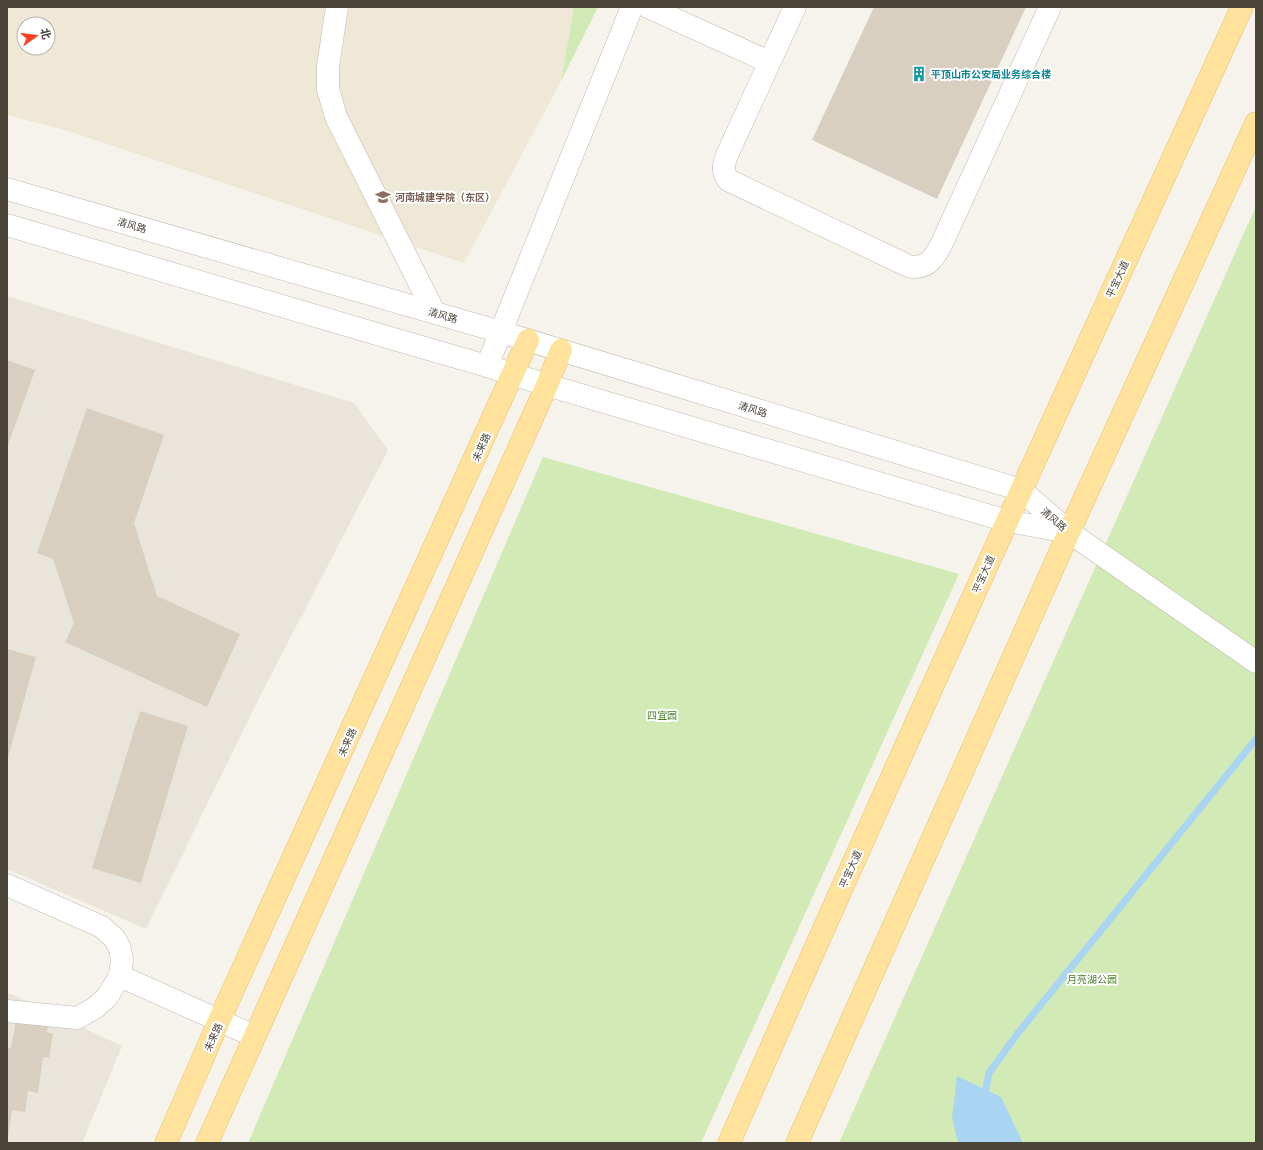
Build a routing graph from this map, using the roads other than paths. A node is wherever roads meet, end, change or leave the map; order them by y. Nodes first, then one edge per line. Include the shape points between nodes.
1 (337, 7) edge
2 (632, 7) edge
3 (648, 7) edge
4 (795, 7) edge
5 (1050, 7) edge
6 (1242, 7) edge
7 (769, 62) junction
8 (1256, 123) edge
9 (7, 189) edge
10 (7, 225) edge
11 (434, 312) junction
12 (501, 332) junction
13 (528, 340) junction
14 (561, 350) junction
15 (488, 366) junction
16 (514, 374) junction
17 (547, 385) junction
18 (1021, 490) junction
19 (1007, 521) junction
20 (1069, 532) junction
21 (1256, 662) edge
22 (7, 885) edge
23 (120, 976) junction
24 (7, 1011) edge
25 (219, 1021) junction
26 (254, 1036) junction
27 (166, 1143) edge
28 (207, 1143) edge
29 (729, 1143) edge
30 (797, 1143) edge

1 - 11 street via 328,66 328,89 336,117
2 - 12 street
3 - 7 street
4 - 7 street
5 - 7 street via 942,243 934,258 919,266 913,267 900,262 728,180 724,173 727,155
6 - 18 main road, 平宝大道
8 - 20 main road
9 - 11 street, 清风路
10 - 15 street, 清风路
11 - 12 street, 清风路
12 - 13 street, 清风路
12 - 15 street
13 - 14 street, 清风路
13 - 16 main road, 未来路
14 - 17 main road
14 - 18 street, 清风路
15 - 16 street, 清风路
16 - 17 street, 清风路
16 - 25 main road, 未来路
17 - 19 street, 清风路
17 - 26 main road
18 - 19 main road, 平宝大道
18 - 20 street, 清风路
19 - 20 street, 清风路
19 - 29 main road, 平宝大道
20 - 21 street
20 - 30 main road
22 - 23 street via 102,927 115,939 120,949
23 - 24 street via 107,997 95,1008 77,1018
23 - 25 street
25 - 26 street
25 - 27 main road, 未来路
26 - 28 main road

